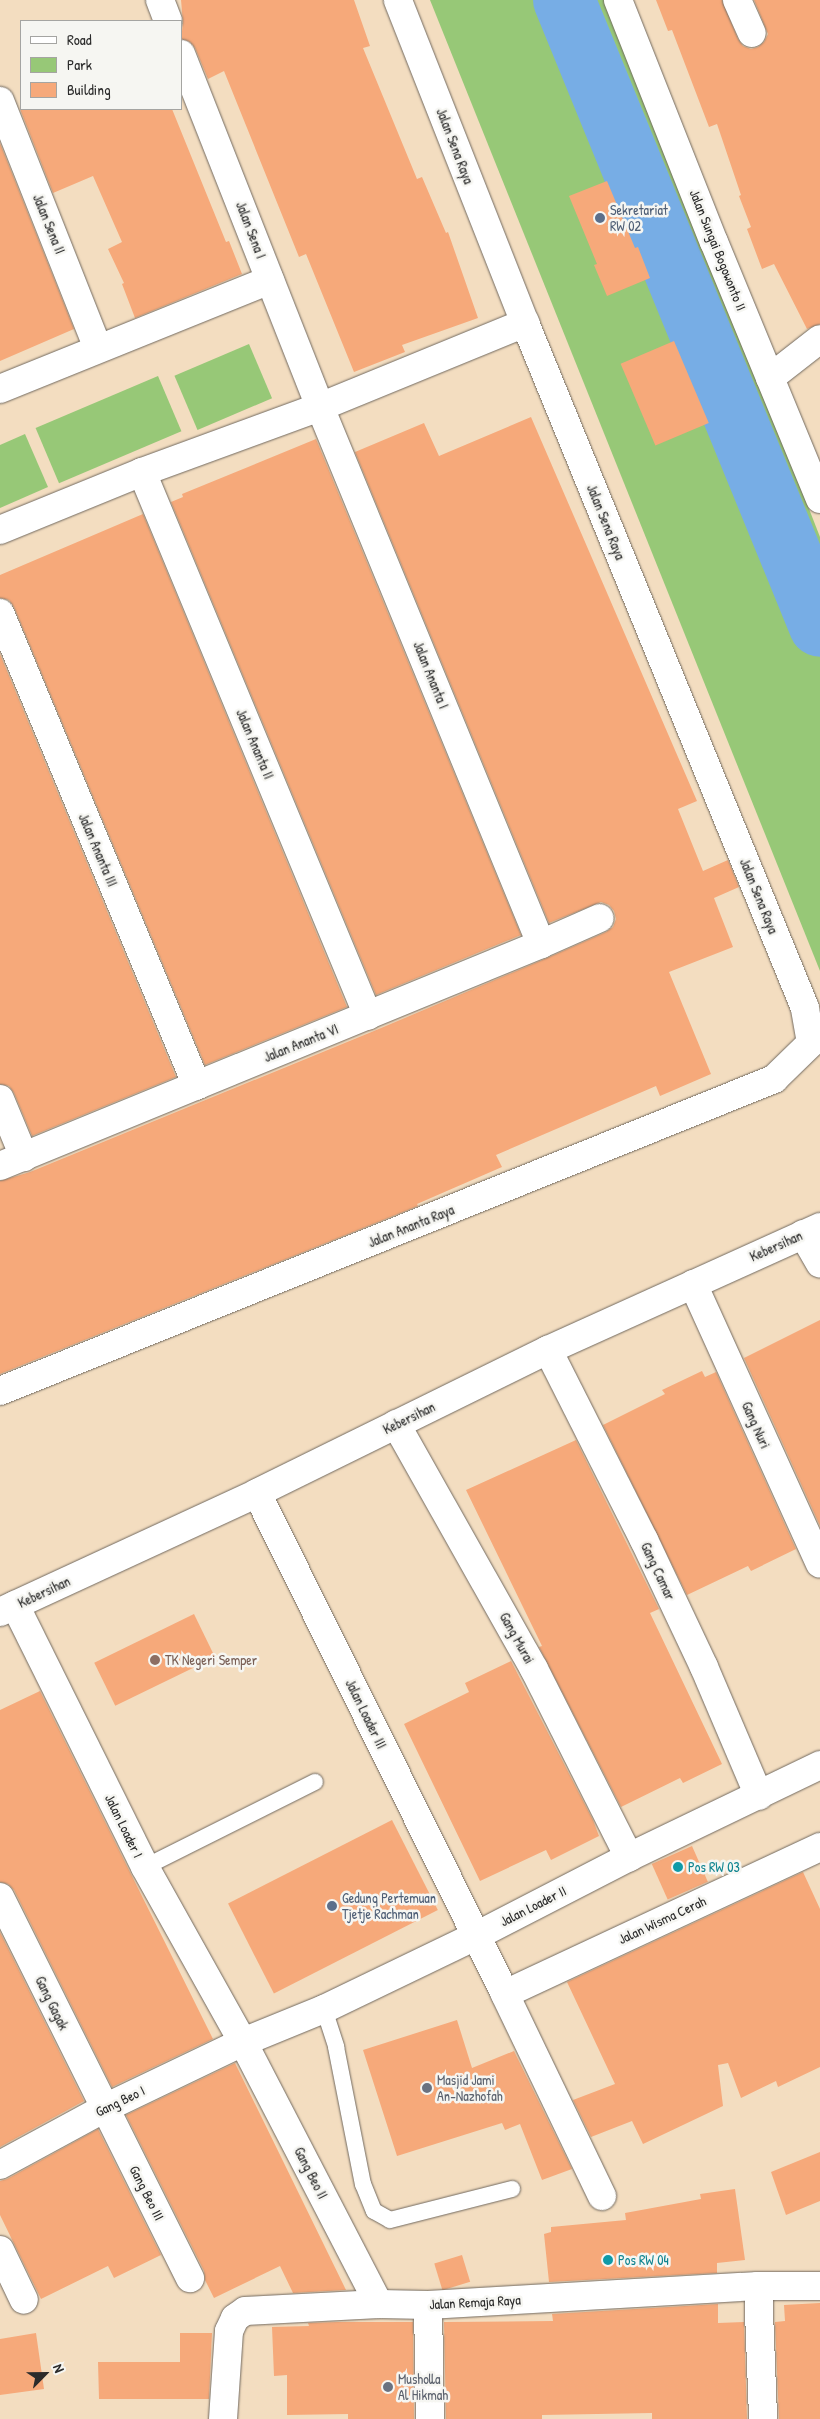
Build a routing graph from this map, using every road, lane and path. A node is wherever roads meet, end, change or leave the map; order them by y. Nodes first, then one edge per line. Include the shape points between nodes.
1 (160, 0) edge
2 (398, 0) edge
3 (618, 0) edge
4 (737, 0) edge
5 (168, 20) edge
6 (752, 33) dead end
7 (182, 57) edge
8 (0, 101) edge
9 (270, 280) junction
10 (524, 323) junction
11 (820, 339) edge
12 (98, 348) junction
13 (770, 378) junction
14 (0, 389) edge
15 (320, 407) junction
16 (142, 472) junction
17 (820, 499) edge
18 (0, 530) edge
19 (0, 614) edge
20 (600, 918) dead end
21 (542, 944) junction
22 (368, 1016) junction
23 (811, 1043) joint
24 (197, 1086) junction
25 (0, 1099) edge
26 (12, 1162) edge
27 (812, 1230) edge
28 (820, 1263) edge
29 (693, 1284) junction
30 (548, 1350) junction
31 (0, 1391) edge
32 (396, 1424) junction
33 (257, 1493) junction
34 (820, 1564) edge
35 (8, 1609) edge
36 (820, 1765) edge
37 (314, 1782) dead end
38 (759, 1796) junction
39 (820, 1847) edge
40 (629, 1857) junction
41 (145, 1867) junction
42 (0, 1897) edge
43 (476, 1936) junction
44 (505, 1994) junction
45 (324, 2009) junction
46 (243, 2042) junction
47 (104, 2108) junction
48 (0, 2165) edge
49 (512, 2189) dead end
50 (602, 2196) dead end
51 (0, 2250) edge
52 (190, 2278) dead end
53 (758, 2286) junction
54 (820, 2286) edge
55 (24, 2300) dead end
56 (379, 2304) junction
57 (428, 2305) junction
58 (207, 2419) edge
59 (223, 2419) edge
60 (430, 2419) edge
61 (763, 2419) edge

1 - 5 street
2 - 10 street, Jalan Sena Raya
3 - 13 street, Jalan Sungai Bogowonto II
4 - 6 street
7 - 9 street, Jalan Sena I
8 - 12 street, Jalan Sena II
9 - 12 street
9 - 15 street, Jalan Sena I
10 - 15 street
10 - 23 street, Jalan Sena Raya via 805,1008
11 - 13 street
12 - 14 street
13 - 17 street, Jalan Sungai Bogowonto II
15 - 16 street
15 - 21 street, Jalan Ananta I
16 - 18 street
16 - 22 street, Jalan Ananta II
19 - 24 street, Jalan Ananta III
20 - 21 street, Jalan Ananta VI
21 - 22 street, Jalan Ananta VI
22 - 24 street, Jalan Ananta VI
23 - 31 street, Jalan Ananta Raya via 774,1079
24 - 26 street, Jalan Ananta VI
25 - 26 street
27 - 28 street
27 - 29 street, Kebersihan
29 - 30 street, Kebersihan
29 - 34 street, Gang Nuri
30 - 32 street, Kebersihan
30 - 38 street, Gang Camar via 676,1608
32 - 33 street, Kebersihan
32 - 40 street, Gang Murai via 534,1669
33 - 35 street, Kebersihan
33 - 43 street, Jalan Loader III
35 - 41 street, Jalan Loader I
36 - 38 street, Jalan Loader II
37 - 41 lane
38 - 40 street, Jalan Loader II
39 - 44 street, Jalan Wisma Cerah
40 - 43 street, Jalan Loader II
41 - 46 street, Jalan Loader I
42 - 47 street, Gang Gagak
43 - 44 street
43 - 45 street, Jalan Loader II
44 - 50 street
45 - 46 street, Jalan Loader II
45 - 49 lane via 336,2047 363,2184 374,2211 390,2220
46 - 47 street, Gang Beo I
46 - 56 street, Gang Beo II
47 - 48 street, Gang Beo I
47 - 52 street, Gang Beo III
51 - 55 street
53 - 54 street, Jalan Remaja Raya
53 - 57 street, Jalan Remaja Raya
53 - 61 street
56 - 57 street, Jalan Remaja Raya
56 - 59 street, Jalan Remaja Raya via 245,2311 235,2318 229,2331
57 - 60 street
58 - 59 street

